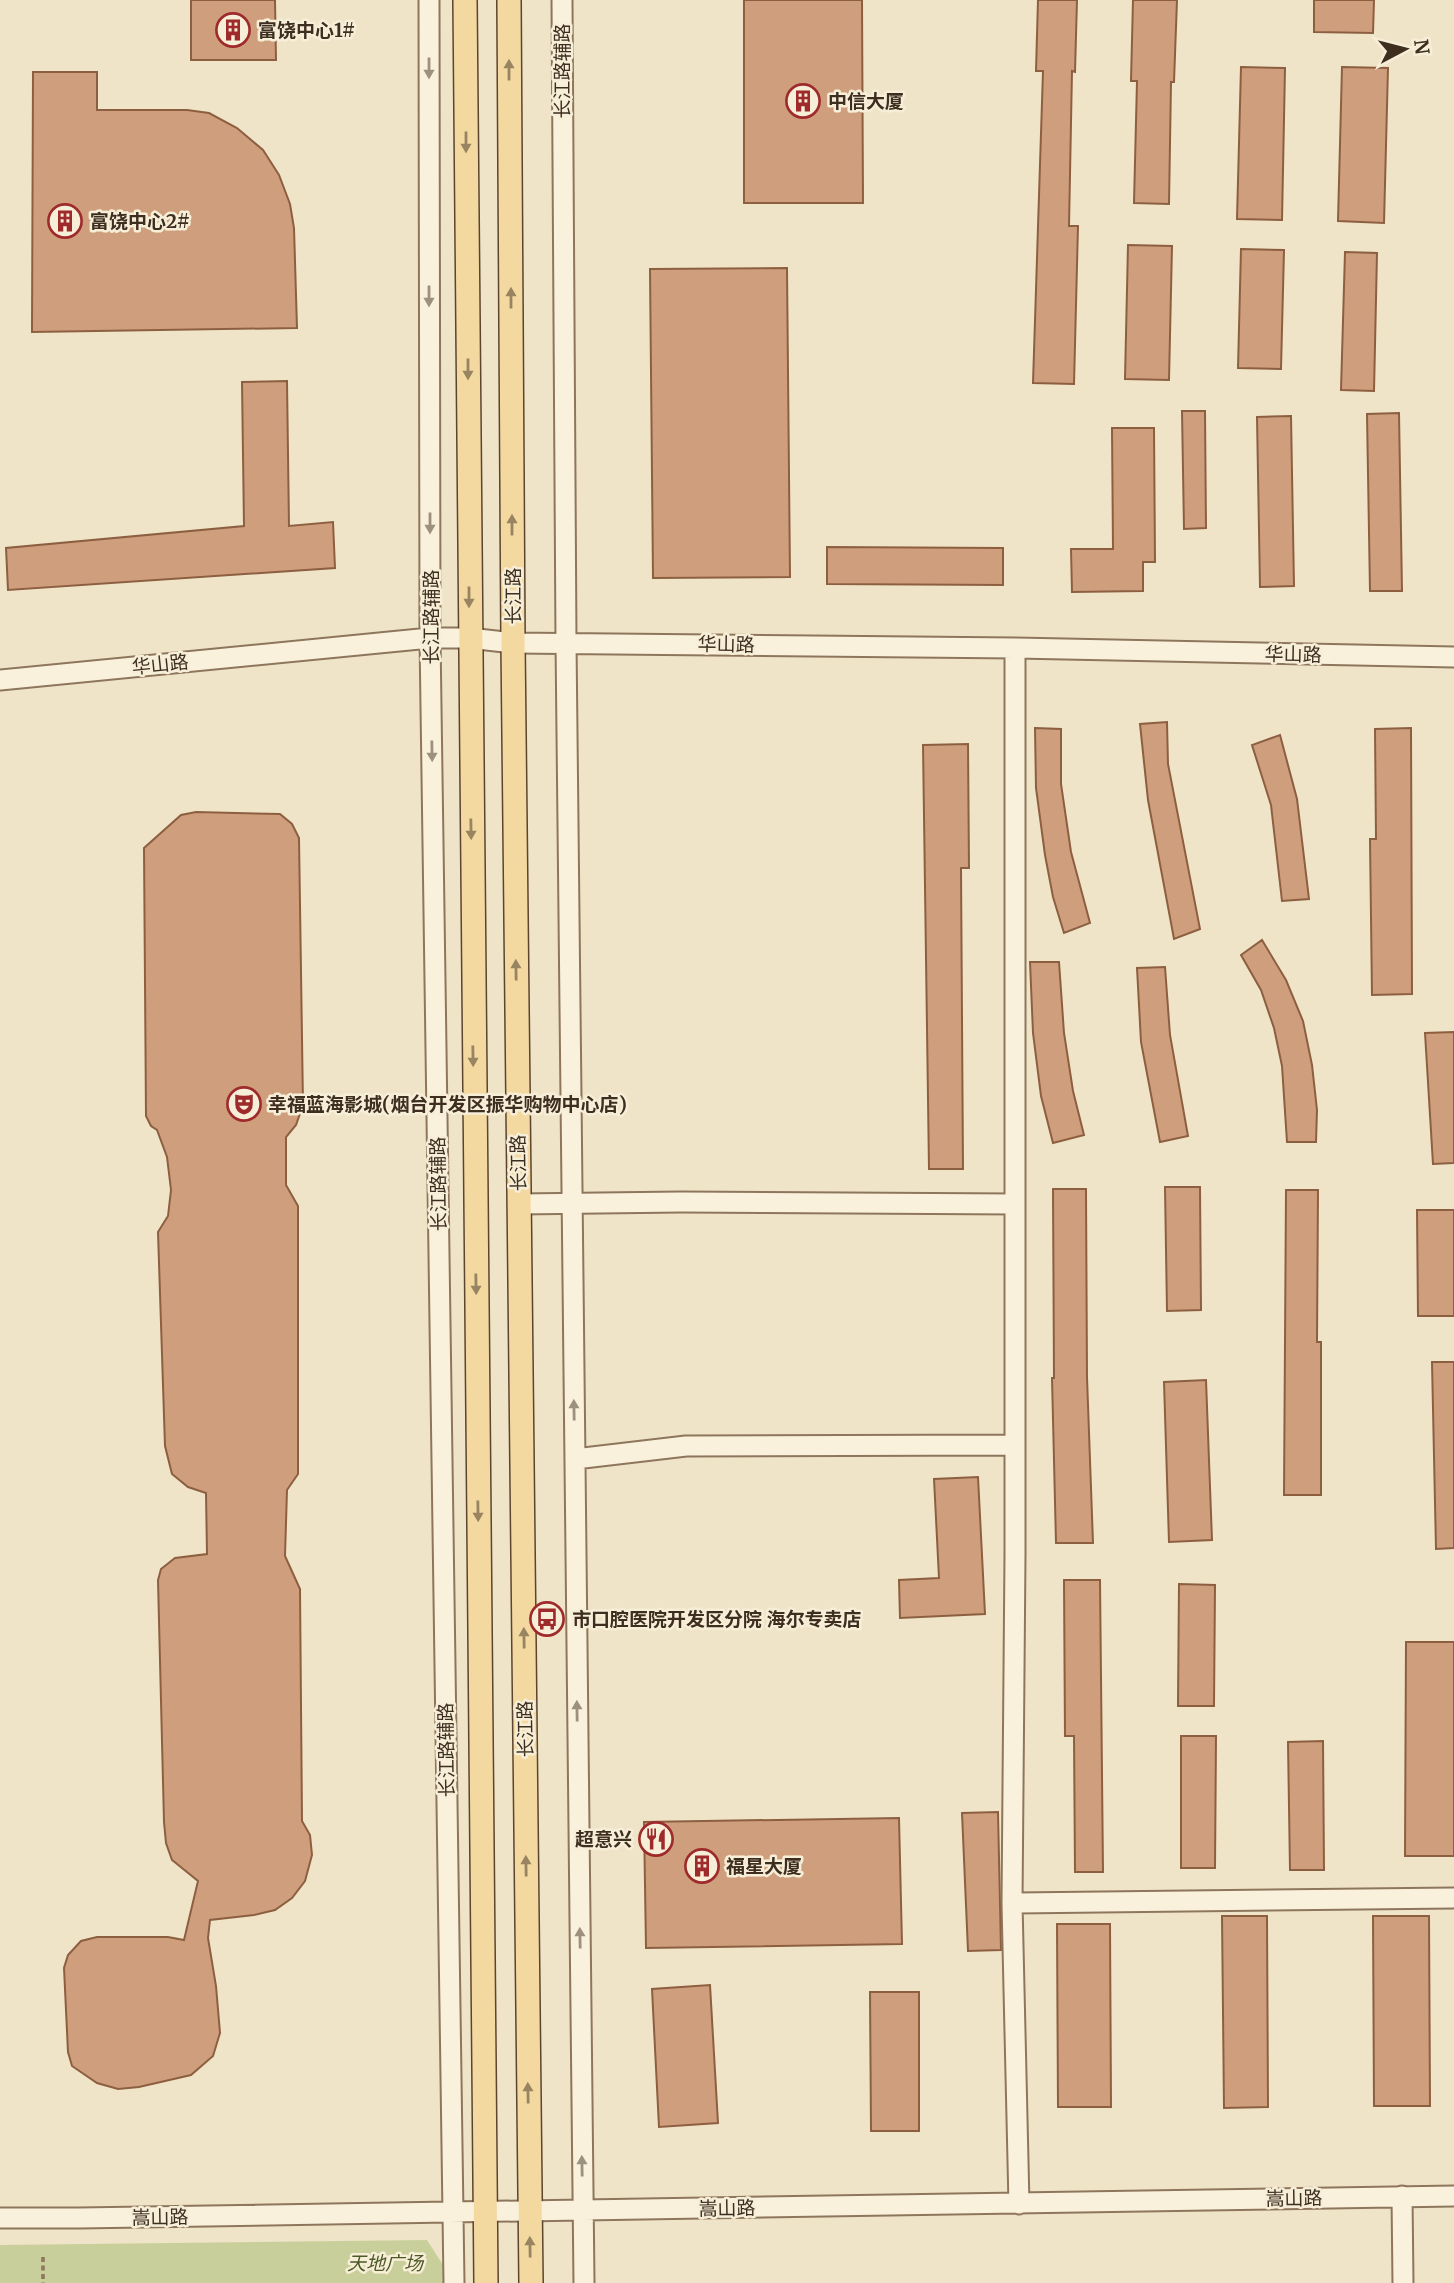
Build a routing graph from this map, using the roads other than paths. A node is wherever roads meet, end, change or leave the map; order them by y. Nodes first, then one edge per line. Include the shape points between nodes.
1 (429, 0) edge
2 (465, 0) edge
3 (509, 0) edge
4 (562, 0) edge
5 (430, 638) junction
6 (470, 638) junction
7 (566, 642) junction
8 (513, 643) junction
9 (1015, 648) junction
10 (1454, 657) edge
11 (0, 680) edge
12 (572, 1203) junction
13 (519, 1204) junction
14 (1014, 1204) junction
15 (1015, 1445) junction
16 (575, 1459) junction
17 (1454, 1898) edge
18 (1012, 1903) junction
19 (1402, 2196) junction
20 (1454, 2196) edge
21 (1019, 2204) junction
22 (583, 2210) junction
23 (485, 2211) junction
24 (530, 2211) junction
25 (453, 2212) junction
26 (0, 2218) edge
27 (454, 2283) edge
28 (486, 2283) edge
29 (531, 2283) edge
30 (584, 2283) edge
31 (1403, 2283) edge

1 -> 5 street, 长江路辅路
2 -> 6 main road
8 -> 3 main road, 长江路
4 - 7 street, 长江路辅路
5 - 6 street, 华山路
5 - 11 street, 华山路
5 -> 25 street, 长江路辅路
6 - 8 street, 华山路
6 -> 23 main road
7 - 8 street, 华山路
7 - 9 street, 华山路
7 - 12 street, 长江路辅路
13 -> 8 main road, 长江路
9 - 10 street, 华山路
9 - 14 street
12 - 13 street
12 - 14 street
16 -> 12 street, 长江路辅路
24 -> 13 main road, 长江路
14 - 15 street
15 - 16 street via 686,1446
15 - 18 street
22 -> 16 street, 长江路辅路
17 - 18 street
18 - 21 street
19 - 20 street, 嵩山路
19 - 21 street, 嵩山路
19 - 31 street
21 - 22 street, 嵩山路
22 - 24 street, 嵩山路
22 - 30 street, 长江路辅路
23 - 24 street, 嵩山路
23 - 25 street, 嵩山路
23 - 28 main road
29 -> 24 main road, 长江路
25 - 26 street, 嵩山路
25 - 27 street, 长江路辅路

